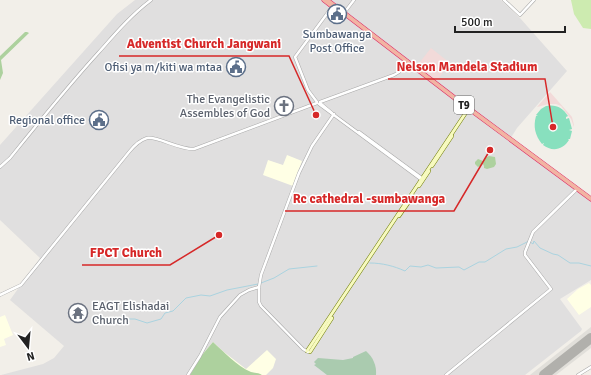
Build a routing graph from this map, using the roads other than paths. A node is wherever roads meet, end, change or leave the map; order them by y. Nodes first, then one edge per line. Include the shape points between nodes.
1 (151, 0) edge
2 (354, 0) edge
3 (504, 0) edge
4 (534, 0) edge
5 (329, 3) edge
6 (344, 13) junction
7 (407, 61) junction
8 (319, 103) junction
9 (469, 109) junction
10 (334, 115) junction
11 (0, 167) edge
12 (422, 179) junction
13 (577, 188) junction
14 (591, 199) edge
15 (259, 284) junction
16 (0, 295) edge
17 (309, 352) joint
18 (591, 366) edge
19 (188, 375) edge
20 (446, 375) edge
21 (578, 375) edge

1 - 11 street via 137,10 117,31
2 - 6 street
3 - 4 street via 520,15
5 - 6 highway, T9
5 - 8 street via 296,57 310,90
6 - 7 highway, T9
7 - 8 street via 394,75
7 - 9 highway, T9
8 - 10 street
8 - 16 street via 194,149 185,149 150,138 143,140 129,152 21,285
9 - 12 main road
9 - 13 highway, T9
10 - 12 street
10 - 15 street via 308,152
12 - 17 main road
13 - 14 highway, T9
13 - 20 street via 535,230 524,254 551,289
15 - 17 street via 261,306
15 - 19 street via 240,295 220,317
18 - 21 street

